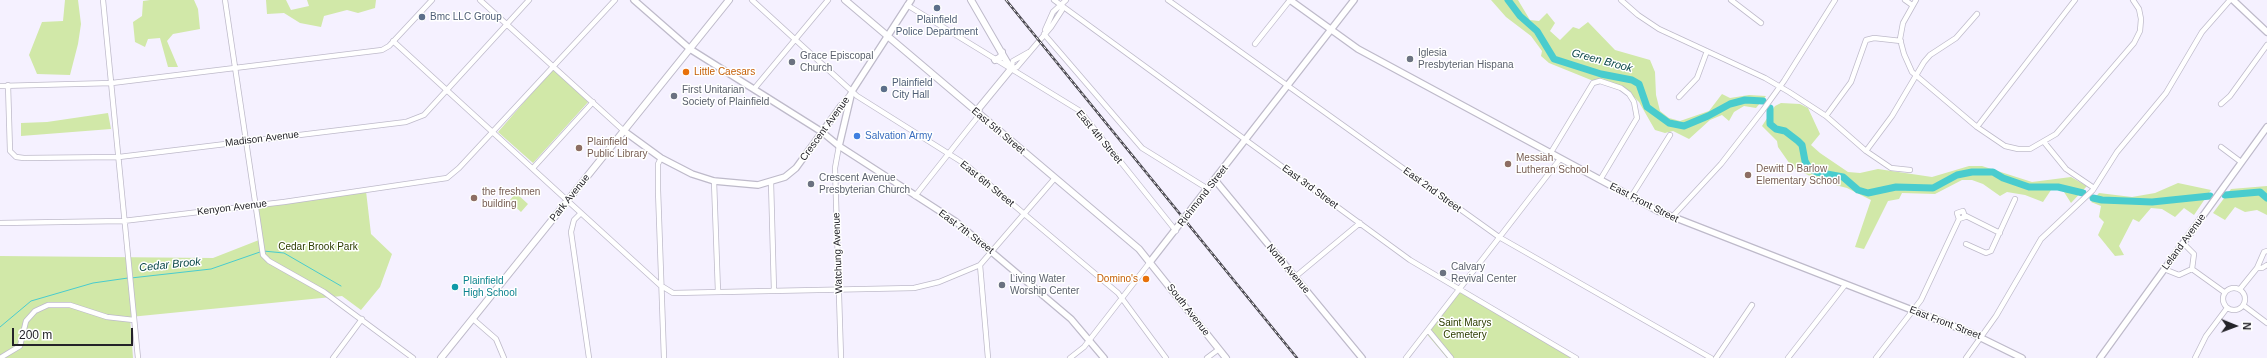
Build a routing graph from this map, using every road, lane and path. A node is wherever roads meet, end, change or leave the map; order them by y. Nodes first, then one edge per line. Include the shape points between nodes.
1 (103, 0) edge
2 (225, 0) edge
3 (432, 0) edge
4 (480, 0) edge
5 (529, 0) edge
6 (614, 0) edge
7 (634, 0) edge
8 (729, 0) edge
9 (752, 0) edge
10 (828, 0) edge
11 (845, 0) edge
12 (911, 0) edge
13 (971, 0) edge
14 (1054, 0) edge
15 (1066, 0) edge
16 (1168, 0) edge
17 (1290, 0) edge
18 (1354, 0) edge
19 (1621, 0) edge
20 (1731, 0) edge
21 (1835, 0) edge
22 (1905, 0) edge
23 (1916, 0) edge
24 (2075, 0) edge
25 (2133, 0) edge
26 (2231, 0) edge
27 (1062, 5) junction
28 (1912, 5) junction
29 (907, 6) junction
30 (1977, 14) dead end
31 (1762, 23) dead end
32 (507, 24) junction
33 (1331, 31) junction
34 (2267, 32) edge
35 (1044, 34) junction
36 (886, 36) junction
37 (796, 40) junction
38 (393, 41) junction
39 (1901, 41) junction
40 (1255, 44) dead end
41 (2267, 45) edge
42 (690, 49) junction
43 (1707, 51) junction
44 (1002, 52) junction
45 (995, 60) junction
46 (553, 64) junction
47 (236, 68) junction
48 (1011, 69) junction
49 (1916, 76) junction
50 (112, 84) junction
51 (8, 85) junction
52 (0, 86) edge
53 (1288, 86) junction
54 (1780, 87) junction
55 (446, 90) junction
56 (754, 90) junction
57 (852, 91) junction
58 (1679, 97) dead end
59 (593, 102) junction
60 (2221, 104) dead end
61 (841, 106) joint
62 (978, 114) junction
63 (1826, 116) junction
64 (2267, 126) edge
65 (1977, 127) junction
66 (624, 131) junction
67 (493, 132) junction
68 (822, 132) junction
69 (1670, 135) dead end
70 (246, 141) junction
71 (1246, 141) junction
72 (2044, 142) junction
73 (839, 146) junction
74 (2221, 147) dead end
75 (1866, 151) junction
76 (1550, 154) junction
77 (948, 155) junction
78 (119, 157) junction
79 (661, 158) junction
80 (1560, 159) junction
81 (2241, 162) junction
82 (533, 168) junction
83 (1910, 170) dead end
84 (1055, 178) junction
85 (1215, 180) junction
86 (1600, 180) junction
87 (714, 181) junction
88 (771, 182) junction
89 (1208, 189) junction
90 (2093, 189) junction
91 (915, 196) junction
92 (1631, 197) junction
93 (2016, 199) dead end
94 (568, 200) junction
95 (255, 206) junction
96 (581, 213) junction
97 (1025, 214) junction
98 (1966, 216) junction
99 (1672, 217) junction
100 (1959, 219) junction
101 (125, 221) junction
102 (0, 223) edge
103 (1360, 223) junction
104 (1176, 231) junction
105 (2000, 233) junction
106 (1499, 237) junction
107 (2183, 242) junction
108 (1966, 244) dead end
109 (2267, 251) edge
110 (993, 252) junction
111 (1150, 262) junction
112 (980, 265) junction
113 (2267, 265) edge
114 (2256, 268) junction
115 (2164, 269) junction
116 (2192, 269) junction
117 (1295, 277) junction
118 (660, 285) junction
119 (1845, 285) junction
120 (839, 288) junction
121 (2240, 289) junction
122 (774, 290) junction
123 (1459, 290) junction
124 (718, 292) junction
125 (2224, 292) junction
126 (1121, 300) junction
127 (1752, 305) dead end
128 (2243, 305) junction
129 (2227, 308) junction
130 (1913, 311) junction
131 (362, 319) junction
132 (473, 319) junction
133 (134, 320) junction
134 (2267, 323) edge
135 (1428, 330) junction
136 (1982, 338) junction
137 (1089, 339) junction
138 (1219, 348) junction
139 (0, 358) edge
140 (138, 358) edge
141 (333, 358) edge
142 (413, 358) edge
143 (441, 358) edge
144 (504, 358) edge
145 (589, 358) edge
146 (664, 358) edge
147 (841, 358) edge
148 (988, 358) edge
149 (1070, 358) edge
150 (1104, 358) edge
151 (1166, 358) edge
152 (1207, 358) edge
153 (1226, 358) edge
154 (1362, 358) edge
155 (1406, 358) edge
156 (1451, 358) edge
157 (1576, 358) edge
158 (1711, 358) edge
159 (1716, 358) edge
160 (1788, 358) edge
161 (1876, 358) edge
162 (1966, 358) edge
163 (2022, 358) edge
164 (2100, 358) edge
165 (2194, 358) edge

1 - 50 street
2 - 47 street
3 - 38 street
4 - 32 street
5 - 32 street, Madison Avenue
6 - 46 street, Kenyon Avenue
7 - 42 street, East 7th Street
8 - 42 main road, Park Avenue
9 - 37 street, East 6th Street
10 - 37 street
11 - 36 main road, East 5th Street
12 - 29 street, Watchung Avenue
13 - 44 main road
14 - 27 street, East 3rd Street
15 - 27 street
16 - 53 street, East 2nd Street
17 - 33 street, East Front Street
17 - 40 street
18 - 33 street, Richmond Street
19 - 43 street via 1647,22
20 - 31 street
21 - 54 street
22 - 28 street
23 - 28 street
24 - 65 street
25 - 72 street via 2141,15 2138,37 2072,117 2056,134
26 - 34 street
26 - 90 street via 2202,32 2166,93 2117,152
27 - 35 street via 1053,12
27 - 71 street, East 3rd Street
28 - 39 street via 1903,22
29 - 36 street, Watchung Avenue
29 - 45 street, East 4th Street
30 - 49 street via 1956,38 1930,55
32 - 46 street
32 - 55 street, Madison Avenue
33 - 53 street, Richmond Street
33 - 76 street, East Front Street via 1367,55
35 - 48 street via 1017,67
35 - 89 street via 1142,148
36 - 57 street, Watchung Avenue
36 - 62 main road, East 5th Street
37 - 56 street
37 - 57 street, East 6th Street
38 - 47 street via 382,50
38 - 55 street
39 - 49 street via 1908,65
39 - 63 street via 1871,38 1866,40 1851,82
41 - 60 street via 2230,96
42 - 56 street, East 7th Street
42 - 66 main road, Park Avenue
43 - 54 street
43 - 58 street via 1697,78
44 - 45 main road
44 - 48 main road
45 - 48 street, East 4th Street
46 - 59 street
46 - 67 street, Kenyon Avenue
47 - 50 street
47 - 70 street
48 - 62 main road via 979,108
48 - 104 street, East 4th Street via 1080,111
49 - 65 street
49 - 75 street via 1892,116
50 - 51 street
50 - 78 street
51 - 52 street
51 - 78 street, Madison Avenue via 10,151 13,155 19,158
53 - 71 street, Richmond Street
53 - 106 street, East 2nd Street
54 - 63 street
54 - 99 street via 1720,164
55 - 67 street
55 - 70 street, Madison Avenue via 424,115 417,119
56 - 68 street, East 7th Street
57 - 61 street, Crescent Avenue
57 - 73 street, Watchung Avenue
57 - 77 street, East 6th Street
59 - 66 street
59 - 82 street
61 - 68 street, Crescent Avenue
62 - 77 street
62 - 84 main road, East 5th Street
63 - 75 street
64 - 81 street, Leland Avenue
65 - 72 street via 2012,148 2030,149
66 - 79 street, Crescent Avenue
66 - 94 main road, Park Avenue
67 - 82 street
67 - 95 street, Kenyon Avenue via 459,168 444,179
68 - 73 street, East 7th Street
68 - 88 street, Crescent Avenue via 796,168
69 - 92 street
70 - 78 street, Madison Avenue
70 - 95 street
71 - 85 street, Richmond Street
71 - 103 street, East 3rd Street
72 - 90 street via 2066,169
73 - 91 street, East 7th Street
73 - 120 street, Watchung Avenue via 835,168
74 - 81 street
75 - 83 street via 1891,168
76 - 80 street, East Front Street
76 - 86 street via 1593,83 1600,81 1621,88 1634,102 1637,118
77 - 91 street
77 - 97 street, East 6th Street via 965,164
78 - 101 street
79 - 87 street, Crescent Avenue via 680,169
79 - 118 street via 658,164
80 - 86 street, East Front Street
80 - 106 street
81 - 107 street, Leland Avenue
82 - 94 street
84 - 97 street
84 - 111 main road, East 5th Street via 1139,249
85 - 89 street, Richmond Street
85 - 117 street, North Avenue
86 - 92 street, East Front Street
87 - 88 street, Crescent Avenue via 749,185
87 - 124 street
88 - 122 street
89 - 104 street, Richmond Street
90 - 136 street via 2041,239
91 - 110 street, East 7th Street via 955,221
92 - 99 street, East Front Street
93 - 105 street
94 - 96 street
94 - 132 main road, Park Avenue
95 - 101 street, Kenyon Avenue
95 - 131 street via 263,255 269,261 324,292
96 - 118 street
96 - 145 street via 574,220 571,232
97 - 110 street
97 - 126 street, East 6th Street via 1118,293
98 - 100 street
98 - 100 street via 1964,212 1959,211
98 - 105 street
99 - 119 street, East Front Street
100 - 130 street via 1921,300
101 - 102 street, Kenyon Avenue
101 - 133 street
103 - 117 street
103 - 123 street, East 3rd Street via 1410,260
104 - 111 street, Richmond Street
105 - 108 street via 1986,253
106 - 123 street
106 - 158 street, East 2nd Street
107 - 115 street, Leland Avenue
107 - 116 street via 2194,254
109 - 114 street
110 - 112 street
110 - 137 street, East 7th Street via 1071,319
111 - 126 street, Richmond Street
111 - 138 main road, South Avenue
112 - 120 street via 939,282 914,288
112 - 148 street
113 - 114 street
114 - 121 street
115 - 116 street via 2179,275
115 - 164 street, Leland Avenue
116 - 125 street
117 - 154 street, North Avenue
118 - 124 street via 673,293
118 - 146 street
119 - 130 street, East Front Street
119 - 160 street
120 - 122 street
120 - 147 street, Watchung Avenue
121 - 125 street via 2232,287
121 - 128 street via 2245,297
122 - 124 street
123 - 135 street
123 - 157 street, East 3rd Street
125 - 129 street via 2222,301
126 - 137 street, Richmond Street
126 - 151 street, East 6th Street
127 - 159 street
128 - 129 street via 2236,310
128 - 134 street
129 - 165 street via 2206,336
130 - 136 street, East Front Street
130 - 161 street
131 - 141 street
131 - 142 street
132 - 143 main road, Park Avenue
132 - 144 street via 496,339
133 - 139 street via 107,317 70,305 48,305 35,311 26,321 20,346
133 - 140 street
135 - 155 street
135 - 156 street
136 - 162 street
136 - 163 street, East Front Street
137 - 149 street, Richmond Street
137 - 150 street, East 7th Street
138 - 152 street
138 - 153 main road, South Avenue

